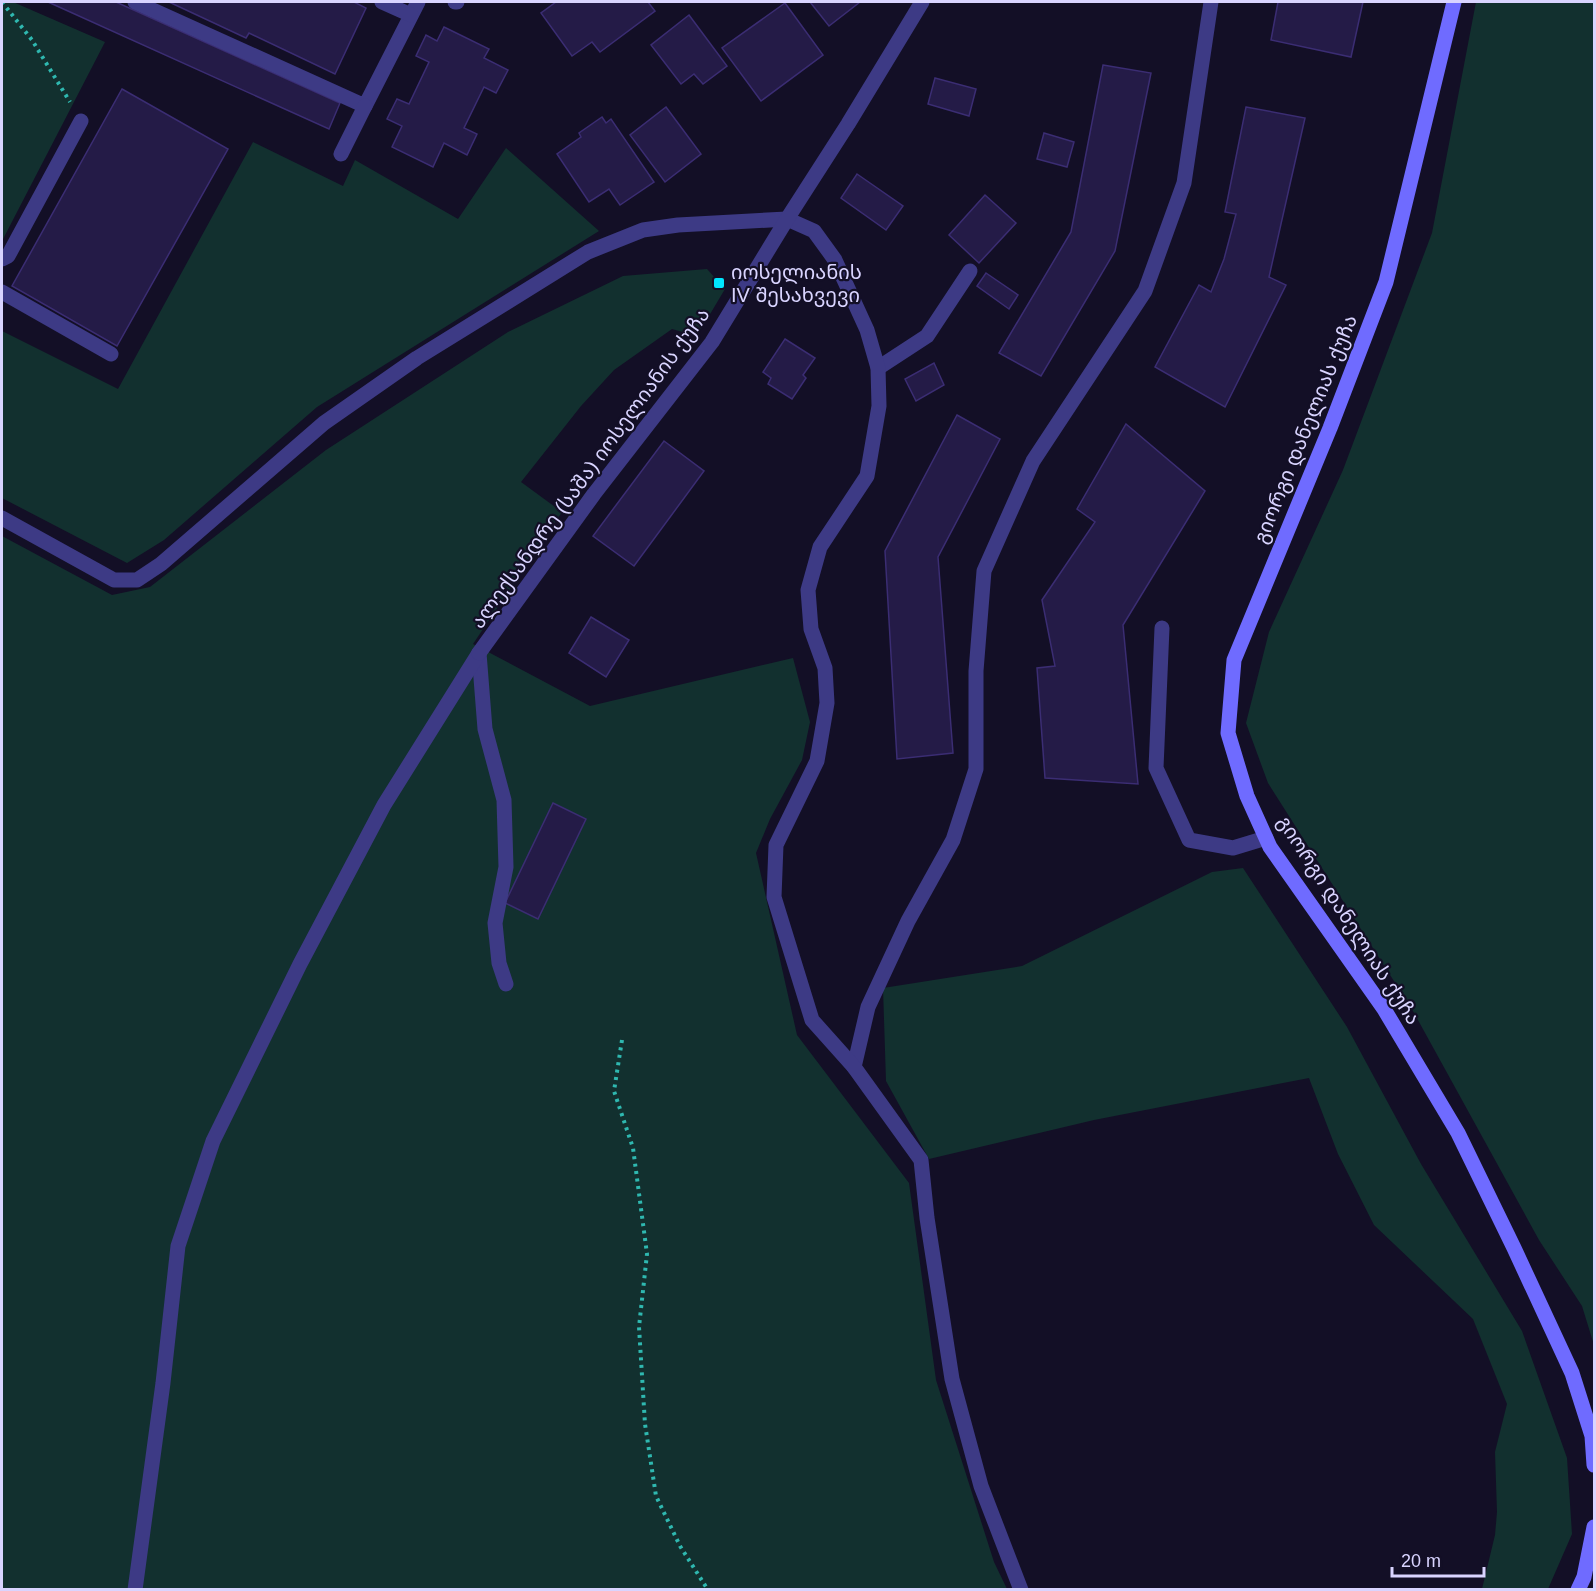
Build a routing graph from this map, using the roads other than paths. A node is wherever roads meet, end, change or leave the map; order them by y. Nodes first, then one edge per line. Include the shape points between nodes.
1 (135, 2) edge
2 (382, 2) edge
3 (921, 2) edge
4 (1210, 2) edge
5 (1454, 2) edge
6 (415, 8) edge
7 (365, 105) junction
8 (81, 121) road end
9 (342, 154) dead end
10 (787, 219) junction
11 (2, 259) edge
12 (970, 271) dead end
13 (2, 292) edge
14 (111, 354) dead end
15 (878, 368) junction
16 (2, 519) edge
17 (1162, 628) dead end
18 (479, 653) junction
19 (1266, 838) junction
20 (506, 984) dead end
21 (854, 1067) junction
22 (1594, 1465) edge
23 (1594, 1527) edge
24 (135, 1590) edge
25 (1021, 1590) edge
26 (1578, 1590) edge

1 - 7 street
2 - 6 street
3 - 10 street, ალექსანდრე (საშა) იოსელიანის ქუჩა
4 - 21 street via 1184,183 1145,291 1033,461 984,571 976,671 976,769 953,840 908,921 868,1007
5 - 19 street, გიორგი დანელიას ქუჩა via 1386,282 1234,660 1228,733 1247,796
6 - 7 street
7 - 9 street
8 - 11 street via 8,256
10 - 15 street via 814,231 835,260 867,330
10 - 16 street via 643,230 588,252 417,358 324,423 161,564 137,580 114,580
10 - 18 street, ალექსანდრე (საშა) იოსელიანის ქუჩა via 712,342
12 - 15 street via 927,336
13 - 14 street
15 - 21 street via 879,406 867,476 820,547 808,590 811,629 825,669 827,703 817,761 776,845 774,897 812,1020
17 - 19 street via 1156,768 1188,840 1233,848
18 - 20 street via 485,729 504,800 506,867 495,922
18 - 24 street, ალექსანდრე (საშა) იოსელიანის ქუჩა via 384,805 213,1141 178,1246
19 - 22 street, გიორგი დანელიას ქუჩა via 1384,1009 1458,1133 1572,1373 1592,1436
21 - 25 street via 921,1160 952,1379 981,1486
23 - 26 street

